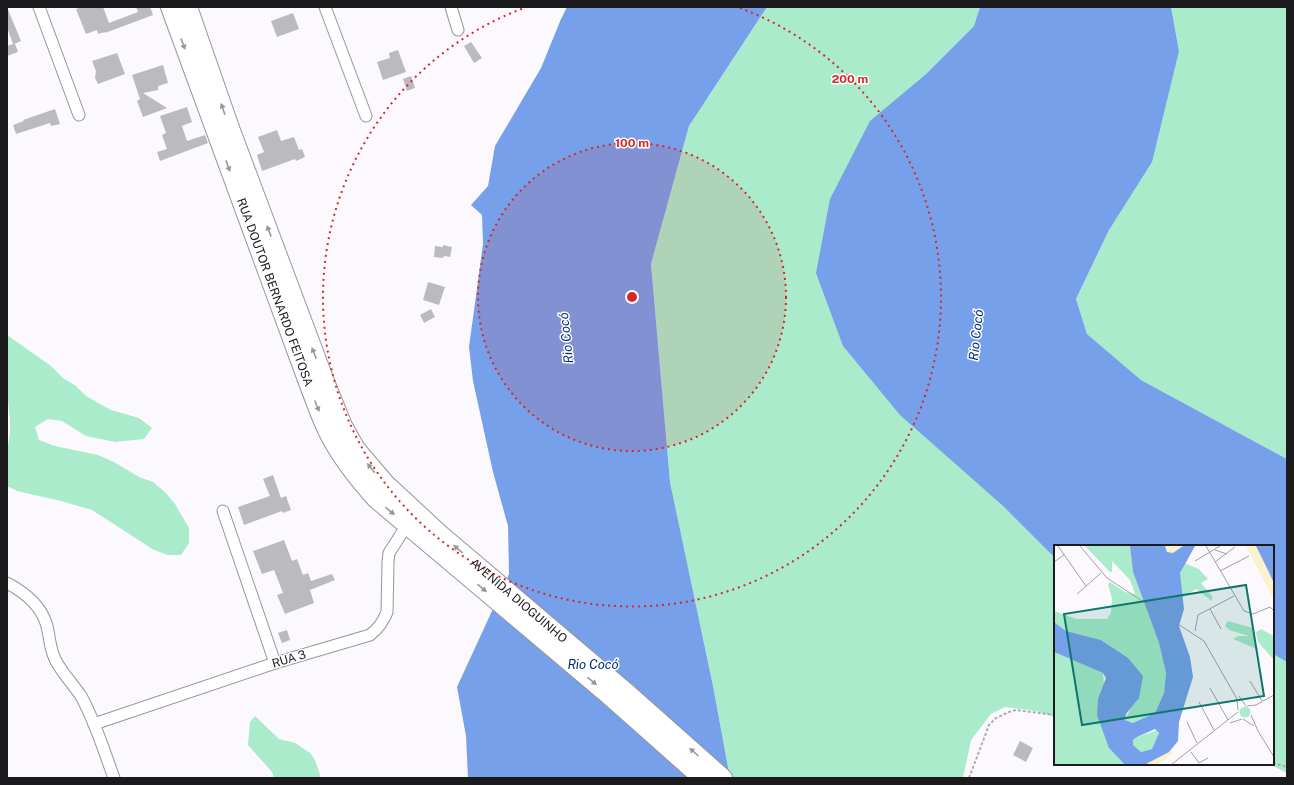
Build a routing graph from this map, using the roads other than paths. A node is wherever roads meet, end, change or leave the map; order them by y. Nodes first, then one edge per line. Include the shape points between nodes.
1 (39, 7) edge
2 (170, 7) edge
3 (188, 7) edge
4 (325, 7) edge
5 (451, 7) edge
6 (458, 30) dead end
7 (79, 115) dead end
8 (366, 116) dead end
9 (223, 511) dead end
10 (407, 525) junction
11 (436, 540) junction
12 (7, 583) edge
13 (275, 663) junction
14 (94, 724) junction
15 (114, 778) edge
16 (702, 778) edge
17 (723, 778) edge

1 - 7 street
2 -> 10 main road, RUA DOUTOR BERNARDO FEITOSA via 329,434 343,457 376,499
11 -> 3 main road, RUA DOUTOR BERNARDO FEITOSA via 375,473 356,449 343,426 230,128
4 - 8 street
5 - 6 street
9 - 13 street
10 - 11 main road, RUA DOUTOR BERNARDO FEITOSA
10 - 13 street, RUA 3 via 389,553 387,612 378,629 370,634
11 -> 16 main road, AVENIDA DIOGUINHO
17 -> 11 main road, AVENIDA DIOGUINHO via 625,691
12 - 14 street via 28,596 42,612 56,660 81,697
13 - 14 street, RUA 3
14 - 15 street

